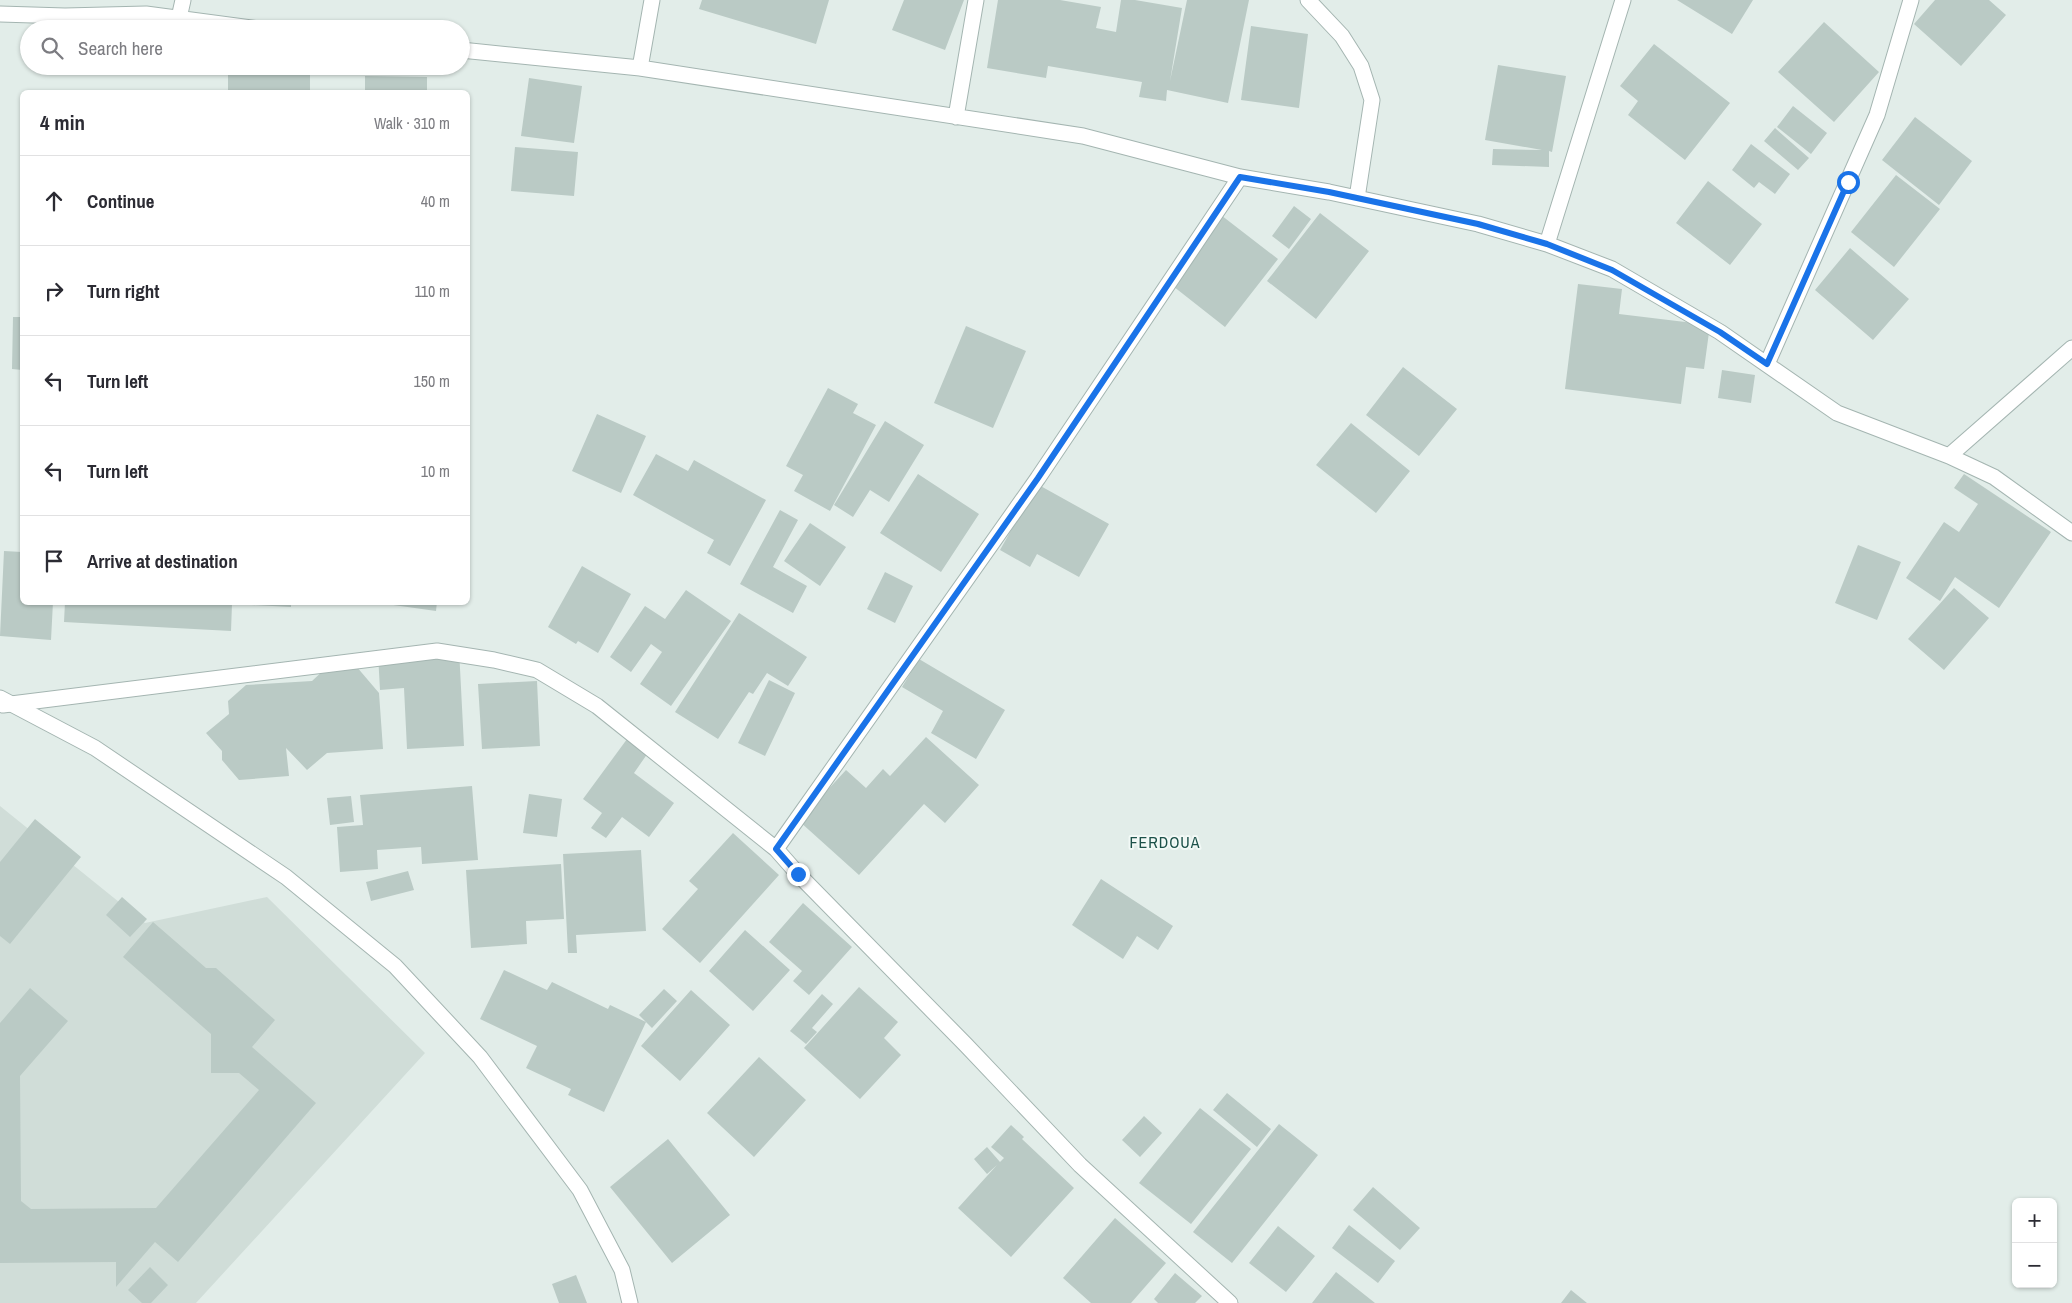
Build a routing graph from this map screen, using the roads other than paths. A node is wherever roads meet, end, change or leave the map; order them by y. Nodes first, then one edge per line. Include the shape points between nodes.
1 (183, 0) edge
2 (652, 0) edge
3 (976, 0) edge
4 (1308, 0) edge
5 (1623, 0) edge
6 (1911, 0) edge
7 (0, 14) edge
8 (179, 18) junction
9 (194, 20) edge
10 (470, 51) edge
11 (640, 68) junction
12 (956, 116) junction
13 (1240, 177) junction
14 (1357, 198) junction
15 (1547, 244) junction
16 (2072, 348) edge
17 (1767, 364) junction
18 (1949, 456) junction
19 (2072, 533) edge
20 (3, 703) edge
21 (776, 849) junction
22 (630, 1303) edge
23 (1230, 1303) edge

1 - 8 street
2 - 11 street
3 - 12 street
4 - 14 street via 1342,36 1362,66 1372,100
5 - 15 street
6 - 17 street via 1877,116
7 - 8 street via 146,14
8 - 9 street
10 - 11 street
11 - 12 street
12 - 13 street via 1083,136
13 - 14 street
13 - 21 street via 1038,478
14 - 15 street via 1478,224
15 - 17 street via 1612,270 1720,332
16 - 18 street
17 - 18 street via 1837,413
18 - 19 street via 1994,477
20 - 21 street via 437,650 494,660 537,670 597,706
20 - 22 street via 95,748 286,877 395,966 480,1057 580,1190 622,1270
21 - 23 street via 1080,1165

